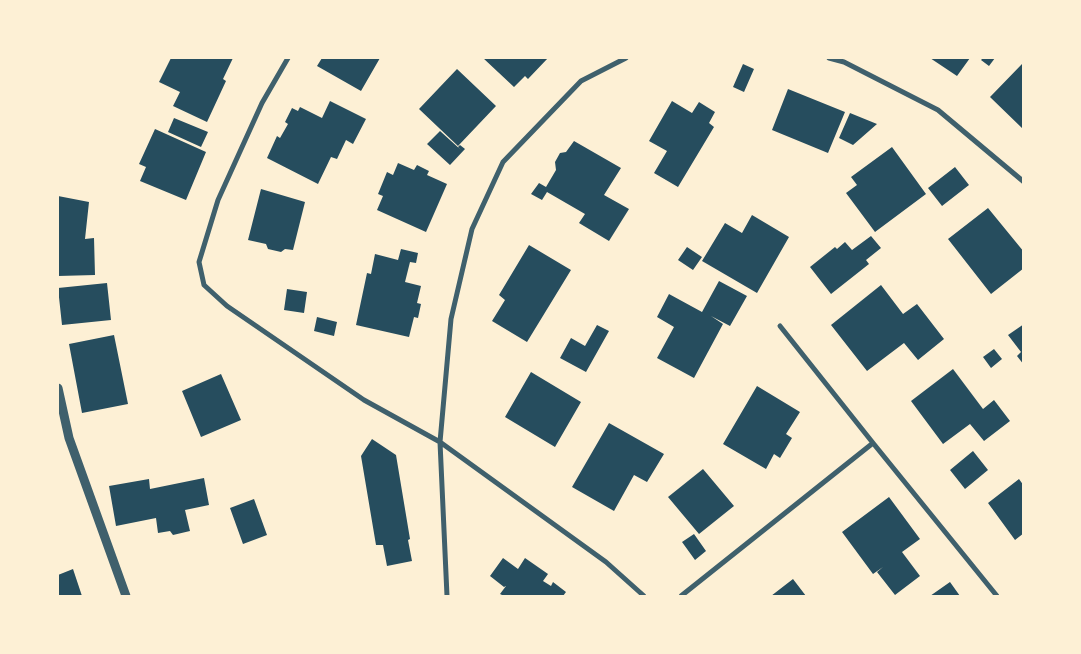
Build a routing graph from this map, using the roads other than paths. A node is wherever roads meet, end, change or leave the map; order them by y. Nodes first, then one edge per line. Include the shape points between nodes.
1 (288, 58) edge
2 (626, 58) edge
3 (829, 58) edge
4 (1024, 182) edge
5 (780, 326) dead end
6 (58, 388) edge
7 (440, 442) junction
8 (873, 443) junction
9 (126, 596) edge
10 (447, 596) edge
11 (644, 596) edge
12 (681, 596) edge
13 (997, 596) edge

1 - 7 street via 262,103 218,200 199,262 204,285 228,306 364,400
2 - 7 street via 581,81 503,162 472,229 451,319
3 - 4 street via 844,62 938,110
5 - 8 street
6 - 9 street via 69,438
7 - 10 street
7 - 11 street via 606,562
8 - 12 street
8 - 13 street

